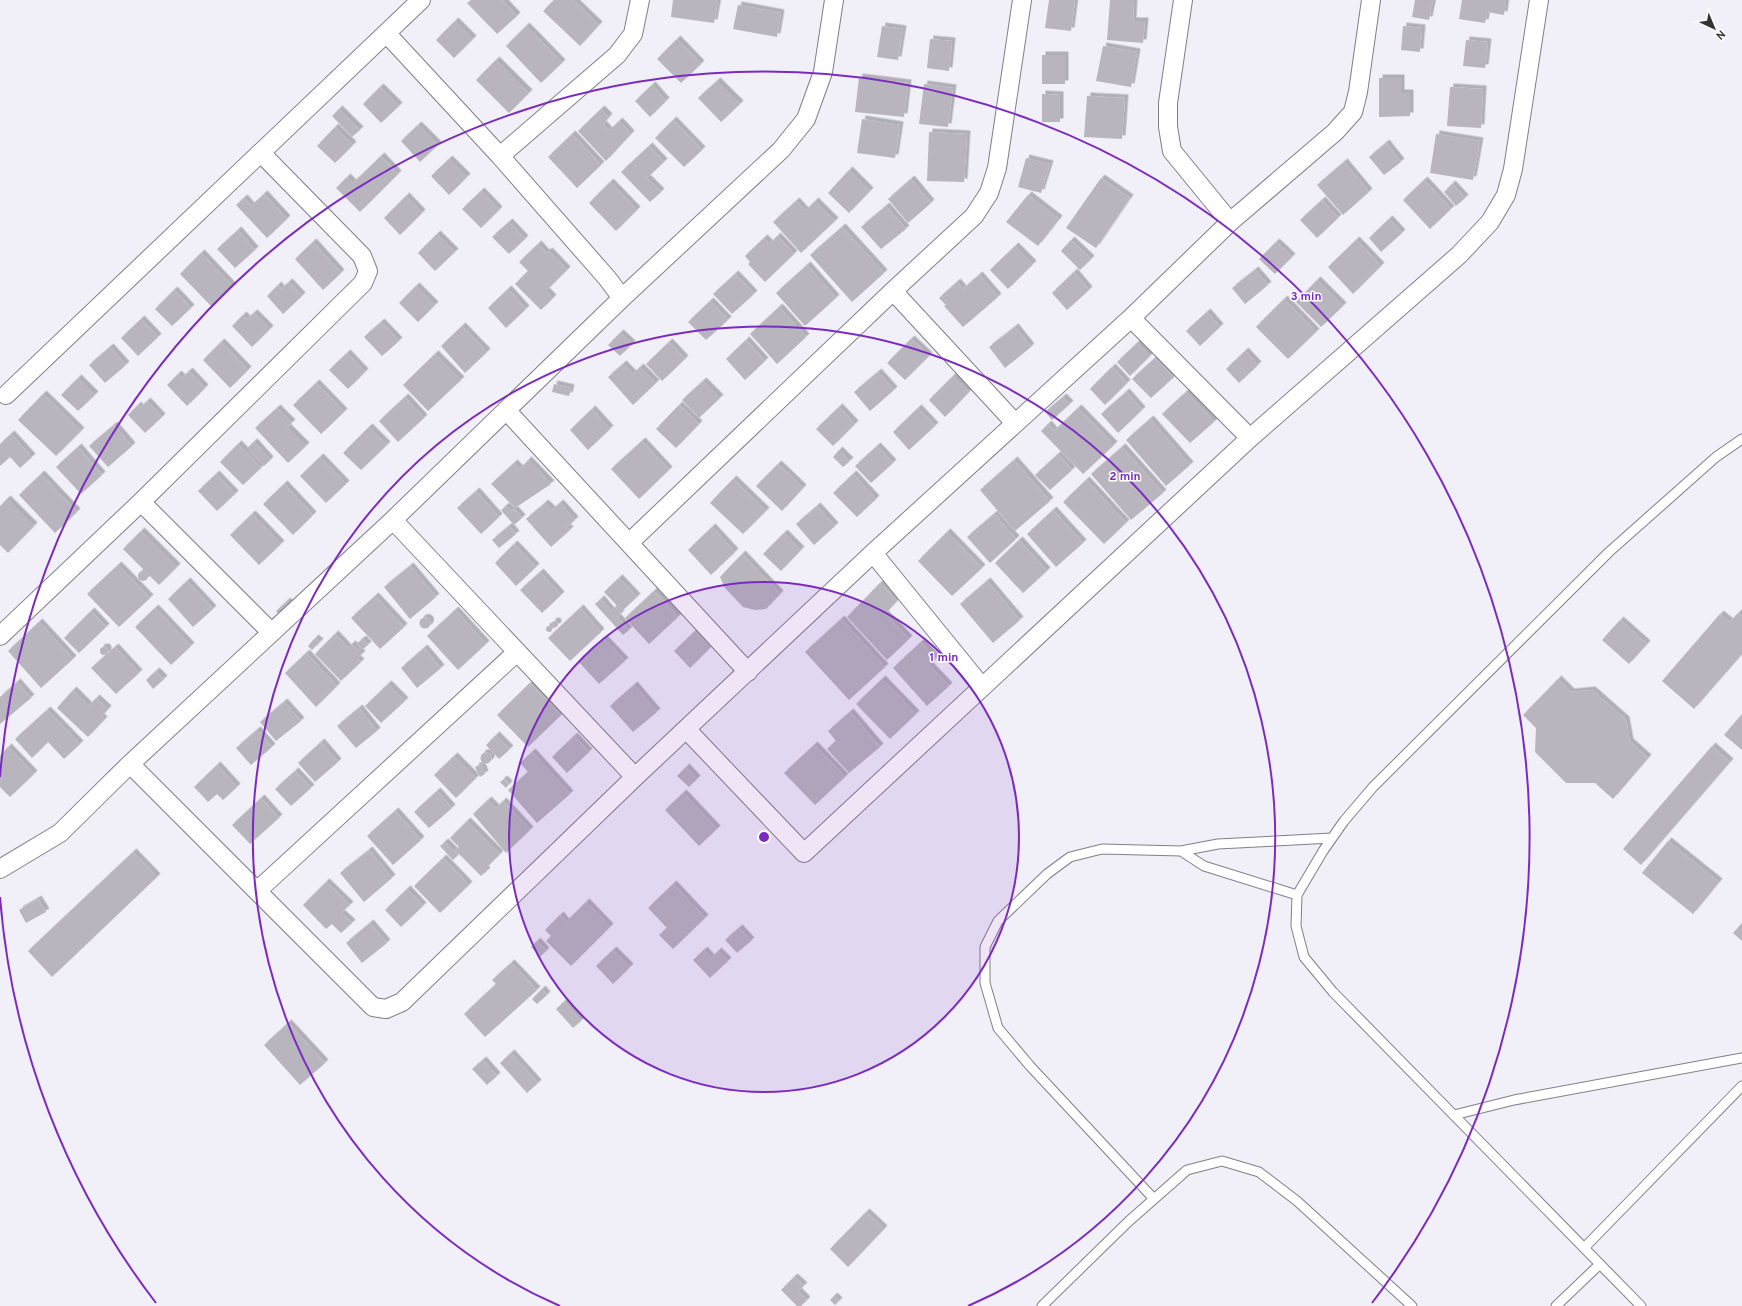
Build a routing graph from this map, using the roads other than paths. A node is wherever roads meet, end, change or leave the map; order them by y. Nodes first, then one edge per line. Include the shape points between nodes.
1 (421, 0) edge
2 (640, 0) edge
3 (834, 0) edge
4 (1022, 0) edge
5 (1183, 0) edge
6 (1371, 0) edge
7 (1539, 0) edge
8 (387, 34) junction
9 (261, 153) junction
10 (500, 156) junction
11 (1230, 222) junction
12 (893, 291) junction
13 (622, 298) junction
14 (1131, 318) junction
15 (6, 395) dead end
16 (506, 410) junction
17 (1015, 423) junction
18 (1250, 438) junction
19 (1742, 439) edge
20 (141, 502) junction
21 (393, 520) junction
22 (629, 543) junction
23 (873, 552) junction
24 (271, 632) junction
25 (0, 636) edge
26 (518, 652) junction
27 (748, 672) junction
28 (982, 687) junction
29 (686, 729) junction
30 (130, 764) junction
31 (635, 777) junction
32 (1332, 838) junction
33 (1181, 851) junction
34 (0, 869) edge
35 (257, 891) junction
36 (1297, 895) junction
37 (1742, 1058) edge
38 (1742, 1086) edge
39 (1454, 1115) junction
40 (1154, 1199) junction
41 (1584, 1248) junction
42 (1600, 1264) junction
43 (1042, 1306) edge
44 (1412, 1306) edge
45 (1556, 1306) edge
46 (1641, 1306) edge

1 - 8 street
2 - 10 street via 633,34 617,55
3 - 13 street via 823,72 806,119 781,150
4 - 12 street via 997,168 989,193 974,216
5 - 11 street via 1168,103 1168,127 1172,150
6 - 11 street via 1353,112 1335,132
7 - 18 street via 1513,169 1506,195 1490,222 1459,255
8 - 9 street
8 - 10 street
9 - 15 street
9 - 20 street via 362,256 368,271 364,283
10 - 13 street
11 - 14 street
12 - 17 street
12 - 22 street
13 - 16 street
14 - 17 street
14 - 18 street
16 - 21 street
16 - 22 street
17 - 23 street
18 - 28 street
19 - 32 lane via 1716,457 1609,552 1373,787
20 - 24 street
20 - 25 street
21 - 24 street
21 - 26 street
22 - 27 street
23 - 27 street
23 - 28 street
24 - 30 street
26 - 31 street
26 - 35 street
27 - 29 street
28 - 29 street via 804,853
29 - 31 street
30 - 34 street via 60,833
30 - 35 street
31 - 35 street via 402,1002 386,1009 373,1007
32 - 33 lane via 1218,844
32 - 36 lane
33 - 36 lane via 1204,866
33 - 40 lane via 1102,849 1070,857 1047,874 998,921 985,946 985,983 998,1028
36 - 39 lane via 1296,926 1304,957 1333,992
37 - 39 lane via 1514,1100
38 - 41 lane
39 - 41 lane
40 - 43 lane
40 - 44 lane via 1187,1170 1208,1164 1222,1161 1259,1172 1297,1201
41 - 42 lane
42 - 45 lane
42 - 46 lane

